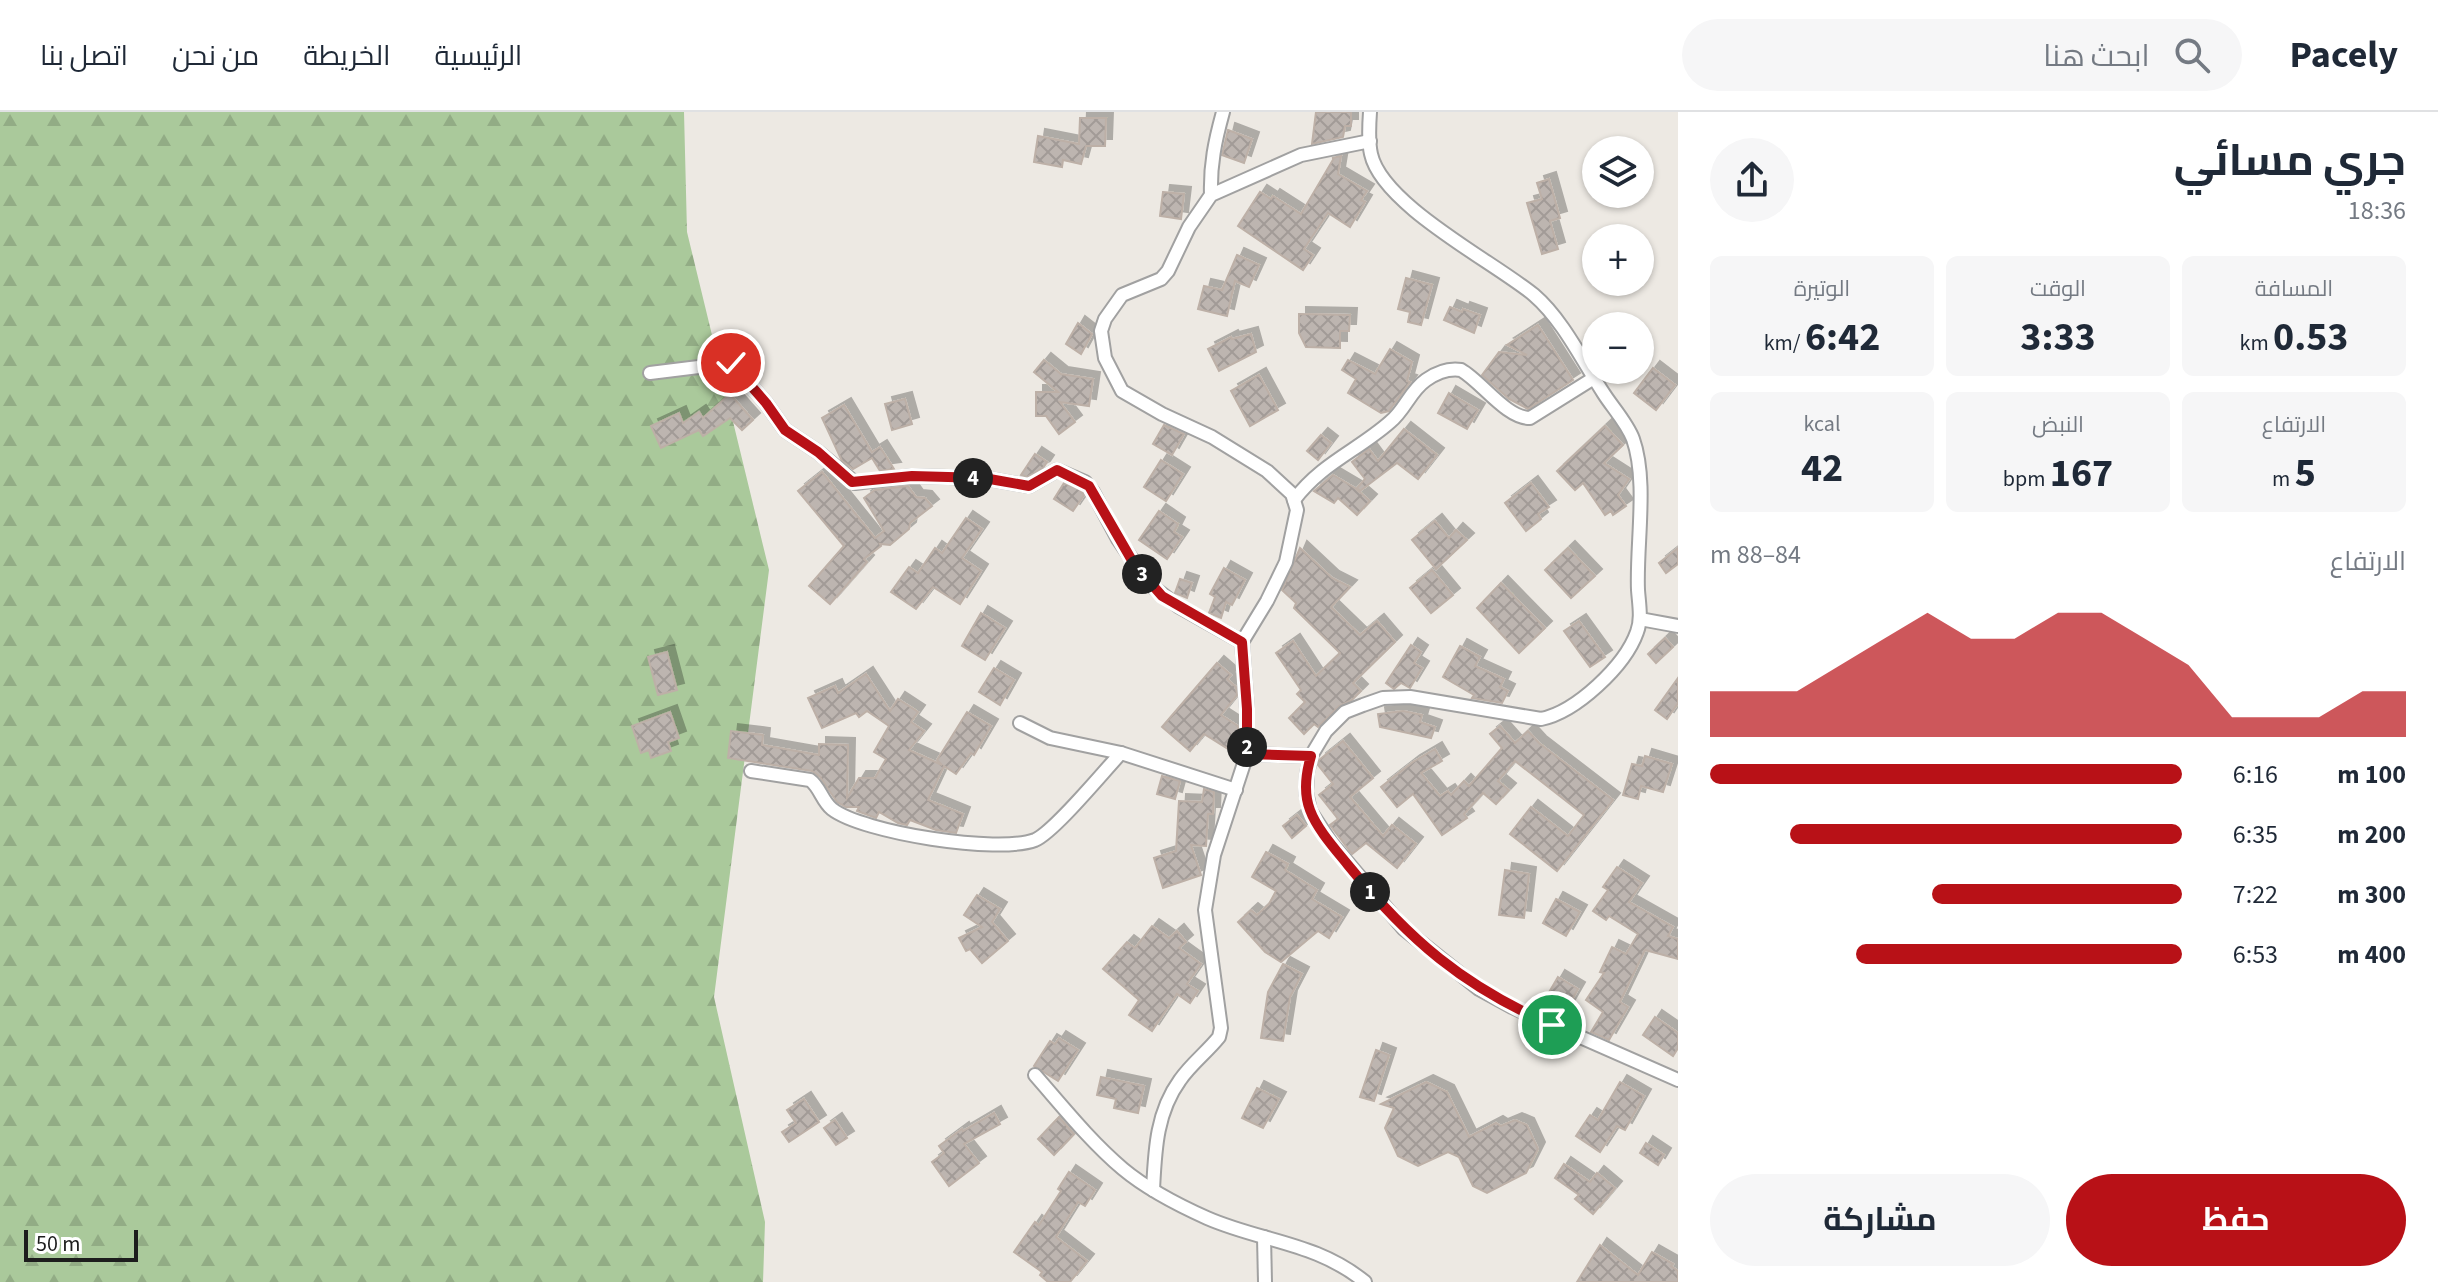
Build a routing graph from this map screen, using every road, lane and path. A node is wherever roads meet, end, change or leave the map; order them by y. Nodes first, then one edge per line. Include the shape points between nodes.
1 (1223, 112) edge
2 (1370, 112) edge
3 (1370, 141) junction
4 (1211, 195) junction
5 (1582, 360) edge
6 (650, 373) dead end
7 (1584, 384) edge
8 (1598, 384) edge
9 (1294, 500) junction
10 (1640, 619) junction
11 (1678, 626) edge
12 (1242, 642) junction
13 (1020, 723) dead end
14 (1121, 753) junction
15 (1247, 754) junction
16 (1311, 756) junction
17 (751, 771) dead end
18 (1236, 790) junction
19 (1035, 1075) dead end
20 (1678, 1080) edge
21 (1153, 1190) junction
22 (1264, 1237) junction
23 (1265, 1282) edge
24 (1365, 1282) edge

1 - 4 street via 1212,148
2 - 3 street
3 - 4 street via 1301,155
3 - 5 street via 1371,157 1397,193 1431,224 1534,296
4 - 9 street via 1161,279 1114,303 1101,331 1105,358 1122,391 1267,471
6 - 12 street via 731,363 785,430 852,482 912,476 984,478 1029,486 1060,471 1089,486 1134,564 1162,596
7 - 9 street via 1523,418 1461,370 1440,372 1415,389 1388,425 1317,473
8 - 10 street via 1632,436 1638,456
9 - 12 street via 1295,528 1286,562
10 - 11 street
10 - 16 street via 1620,660 1595,688 1557,716 1541,719 1410,697 1383,698 1345,712
12 - 15 street
13 - 14 street via 1050,738
14 - 17 street via 1053,827 1035,840 1019,843 926,838 877,828 830,807 810,780
14 - 18 street
15 - 16 street
15 - 18 street
16 - 20 street via 1306,792 1310,811 1404,929 1479,989
18 - 21 street via 1214,855 1205,910 1221,1028 1163,1109
19 - 21 street via 1123,1169
21 - 22 street via 1209,1219
22 - 23 street
22 - 24 street via 1332,1258

